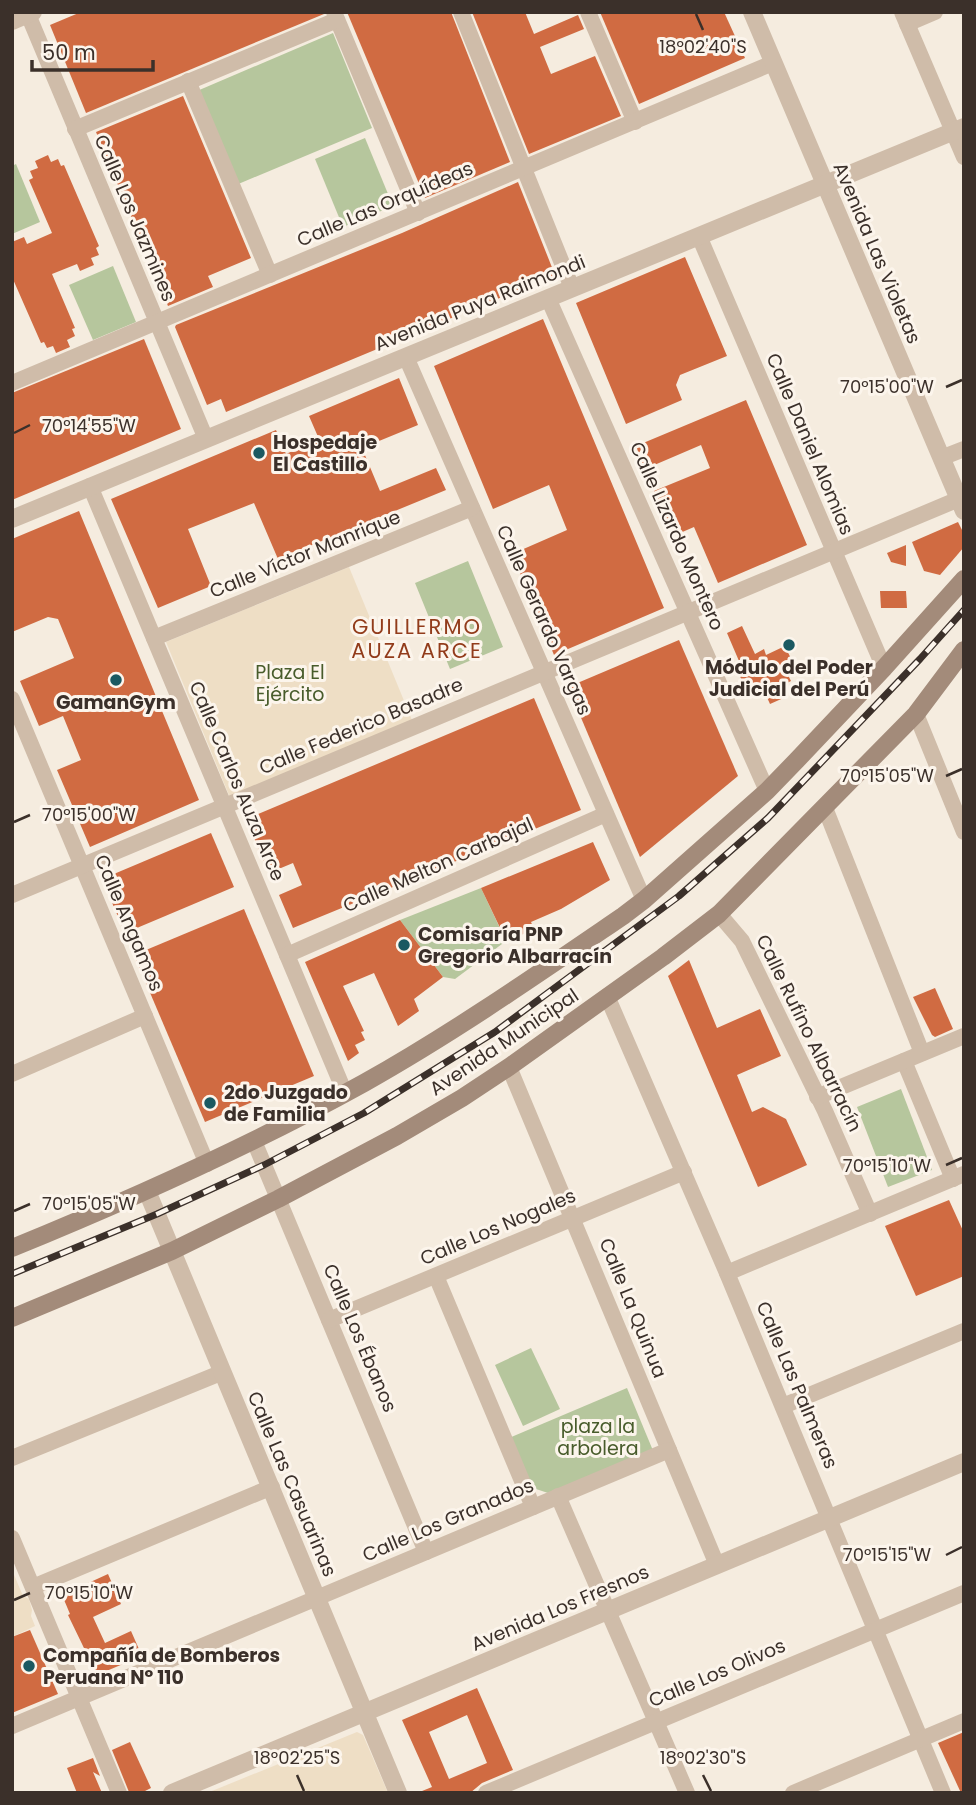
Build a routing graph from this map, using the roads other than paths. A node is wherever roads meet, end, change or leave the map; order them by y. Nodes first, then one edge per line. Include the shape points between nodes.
1 (461, 12) edge
2 (752, 12) edge
3 (935, 12) edge
4 (590, 13) edge
5 (25, 15) edge
6 (335, 16) edge
7 (905, 18) edge
8 (774, 64) junction
9 (188, 81) junction
10 (635, 122) junction
11 (75, 129) junction
12 (958, 129) edge
13 (964, 157) edge
14 (524, 168) junction
15 (824, 183) junction
16 (418, 213) junction
17 (699, 236) junction
18 (270, 275) junction
19 (572, 288) junction
20 (548, 298) junction
21 (157, 323) junction
22 (405, 357) junction
23 (12, 383) edge
24 (206, 439) junction
25 (964, 449) edge
26 (942, 458) junction
27 (90, 486) junction
28 (961, 505) edge
29 (472, 508) junction
30 (12, 519) edge
31 (833, 552) junction
32 (964, 579) edge
33 (687, 613) junction
34 (154, 638) junction
35 (964, 650) edge
36 (964, 661) edge
37 (884, 668) junction
38 (947, 672) junction
39 (544, 673) junction
40 (12, 699) edge
41 (916, 714) junction
42 (767, 791) junction
43 (225, 806) junction
44 (825, 808) junction
45 (606, 814) junction
46 (964, 832) edge
47 (82, 866) junction
48 (12, 895) edge
49 (644, 900) junction
50 (719, 914) junction
51 (287, 955) junction
52 (607, 996) junction
53 (145, 1016) junction
54 (964, 1036) edge
55 (922, 1053) junction
56 (904, 1061) junction
57 (509, 1067) junction
58 (12, 1074) edge
59 (345, 1093) junction
60 (817, 1097) junction
61 (254, 1141) junction
62 (207, 1164) junction
63 (684, 1172) junction
64 (961, 1175) edge
65 (147, 1191) junction
66 (278, 1199) junction
67 (870, 1214) junction
68 (573, 1219) junction
69 (12, 1248) edge
70 (172, 1251) junction
71 (727, 1273) junction
72 (436, 1276) junction
73 (12, 1318) edge
74 (329, 1320) junction
75 (964, 1331) edge
76 (223, 1372) junction
77 (783, 1406) junction
78 (669, 1450) junction
79 (12, 1458) edge
80 (964, 1462) edge
81 (272, 1487) junction
82 (558, 1496) junction
83 (533, 1507) junction
84 (829, 1518) junction
85 (12, 1538) edge
86 (426, 1552) junction
87 (717, 1565) junction
88 (33, 1587) junction
89 (964, 1593) edge
90 (317, 1598) junction
91 (608, 1611) junction
92 (876, 1630) junction
93 (79, 1698) junction
94 (365, 1712) junction
95 (964, 1721) edge
96 (656, 1722) junction
97 (12, 1726) edge
98 (921, 1739) junction
99 (520, 1786) edge
100 (810, 1789) edge
101 (119, 1793) edge
102 (172, 1793) edge
103 (398, 1793) edge
104 (486, 1793) edge
105 (687, 1793) edge
106 (793, 1793) edge
107 (943, 1793) edge

1 - 14 street
2 - 8 street, Avenida Las Violetas
3 - 7 street
4 - 10 street
5 - 11 street, Calle Los Jazmines
6 - 9 street
6 - 16 street
7 - 12 street
8 - 10 street, Calle Las Orquídeas
8 - 15 street, Avenida Las Violetas
9 - 11 street
9 - 18 street
10 - 14 street, Calle Las Orquídeas
11 - 21 street, Calle Los Jazmines
12 - 13 street
12 - 15 street, Avenida Puya Raimondi
14 - 16 street, Calle Las Orquídeas
14 - 19 street
15 - 17 street, Avenida Puya Raimondi
15 - 26 street, Avenida Las Violetas
16 - 18 street, Calle Las Orquídeas
17 - 19 street, Avenida Puya Raimondi
17 - 31 street, Calle Daniel Alomias
18 - 21 street, Calle Las Orquídeas
19 - 20 street, Avenida Puya Raimondi
20 - 22 street, Avenida Puya Raimondi
20 - 33 street, Calle Lizardo Montero
21 - 23 street, Calle Las Orquídeas
21 - 24 street, Calle Los Jazmines
22 - 24 street, Avenida Puya Raimondi
22 - 29 street, Calle Gerardo Vargas
24 - 27 street, Avenida Puya Raimondi
25 - 26 street
26 - 28 street, Avenida Las Violetas
27 - 30 street, Avenida Puya Raimondi
27 - 34 street, Calle Carlos Auza Arce
28 - 31 street, Calle Federico Basadre
29 - 34 street, Calle Víctor Manrique
29 - 39 street, Calle Gerardo Vargas
31 - 33 street, Calle Federico Basadre
31 - 37 street, Calle Daniel Alomias
32 - 37 main road, Avenida Municipal
33 - 39 street, Calle Federico Basadre
33 - 42 street, Calle Lizardo Montero
34 - 43 street, Calle Carlos Auza Arce
35 - 38 main road, Avenida Municipal
36 - 38 street
37 - 42 main road, Avenida Municipal
38 - 41 main road, Avenida Municipal
39 - 43 street, Calle Federico Basadre
39 - 45 street, Calle Gerardo Vargas
40 - 47 street, Calle Angamos
41 - 44 main road, Avenida Municipal
41 - 46 street
42 - 49 main road, Avenida Municipal
43 - 47 street, Calle Federico Basadre
43 - 51 street, Calle Carlos Auza Arce
44 - 50 main road, Avenida Municipal
44 - 55 street
45 - 49 street, Calle Gerardo Vargas
45 - 51 street, Calle Melton Carbajal
47 - 48 street, Calle Federico Basadre
47 - 53 street, Calle Angamos
49 - 59 main road, Avenida Municipal via 489,1007
50 - 52 main road, Avenida Municipal
50 - 60 street, Calle Rufino Albarracín via 742,941
51 - 59 street, Calle Carlos Auza Arce
52 - 57 main road, Avenida Municipal
52 - 63 street, Calle Las Palmeras
53 - 58 street
53 - 62 street, Calle Angamos
54 - 55 street
55 - 56 street
56 - 60 street
56 - 64 street
57 - 66 main road, Avenida Municipal via 397,1136
57 - 68 street, Calle La Quinua
59 - 61 main road, Avenida Municipal
60 - 67 street, Calle Rufino Albarracín
61 - 62 main road, Avenida Municipal
61 - 66 street, Calle Los Ébanos
62 - 65 main road, Avenida Municipal
63 - 68 street, Calle Los Nogales
63 - 71 street, Calle Las Palmeras
64 - 67 street
65 - 69 main road, Avenida Municipal
65 - 70 street, Calle Las Casuarinas
66 - 70 main road, Avenida Municipal
66 - 74 street, Calle Los Ébanos
67 - 71 street
68 - 72 street, Calle Los Nogales
68 - 78 street, Calle La Quinua
70 - 73 main road, Avenida Municipal
70 - 76 street, Calle Las Casuarinas
71 - 77 street, Calle Las Palmeras
72 - 74 street, Calle Los Nogales
72 - 83 street
74 - 86 street, Calle Los Ébanos
75 - 77 street
76 - 79 street
76 - 81 street, Calle Las Casuarinas
77 - 84 street, Calle Las Palmeras
78 - 82 street, Calle Los Granados
78 - 87 street, Calle La Quinua
80 - 84 street, Avenida Los Fresnos
81 - 88 street
81 - 90 street, Calle Las Casuarinas
82 - 83 street, Calle Los Granados
82 - 91 street
83 - 86 street, Calle Los Granados
84 - 87 street, Avenida Los Fresnos
84 - 92 street, Calle Las Palmeras
85 - 88 street
86 - 90 street, Calle Los Granados
87 - 91 street, Avenida Los Fresnos
88 - 93 street
89 - 92 street, Calle Los Olivos
90 - 93 street, Calle Los Granados
90 - 94 street, Calle Las Casuarinas
91 - 94 street, Avenida Los Fresnos
91 - 96 street
92 - 96 street, Calle Los Olivos
92 - 98 street, Calle Las Palmeras
93 - 97 street, Calle Los Granados
93 - 101 street
94 - 102 street, Avenida Los Fresnos
94 - 103 street, Calle Las Casuarinas
95 - 98 street
96 - 99 street, Calle Los Olivos
96 - 105 street
98 - 100 street
98 - 107 street, Calle Las Palmeras
99 - 104 street, Calle Los Olivos
100 - 106 street

